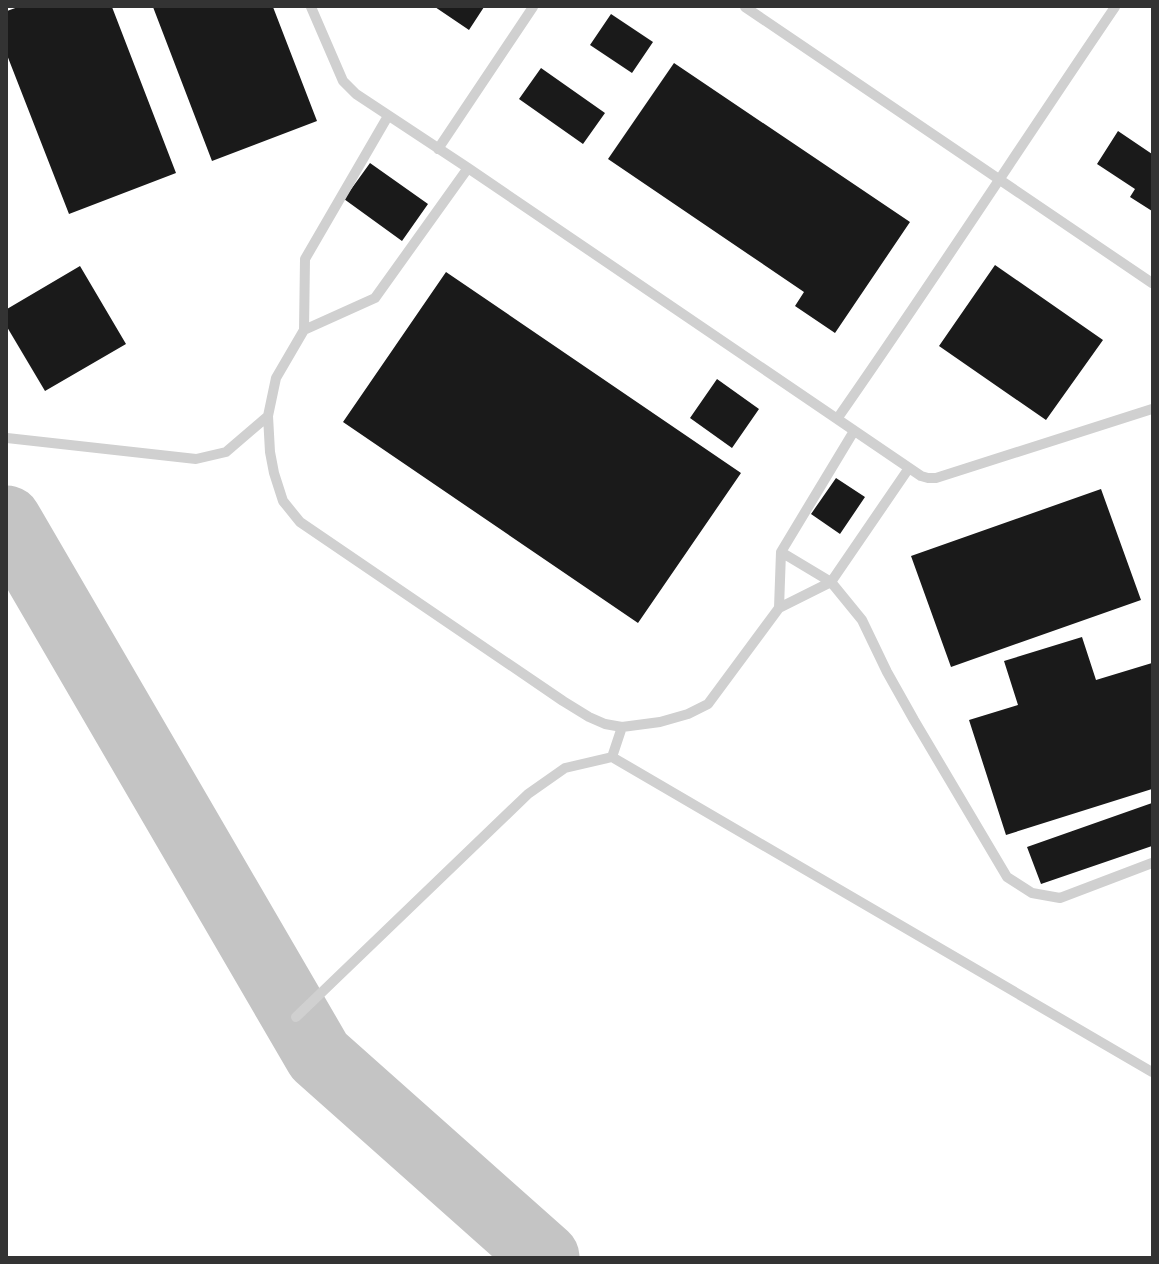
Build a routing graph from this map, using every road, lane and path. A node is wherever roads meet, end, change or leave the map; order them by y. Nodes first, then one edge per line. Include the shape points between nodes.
1 (311, 7) edge
2 (533, 7) edge
3 (745, 7) edge
4 (1116, 7) edge
5 (388, 116) junction
6 (438, 149) junction
7 (468, 168) junction
8 (998, 180) junction
9 (1152, 283) edge
10 (304, 330) junction
11 (1152, 409) edge
12 (268, 416) junction
13 (837, 419) junction
14 (854, 431) junction
15 (7, 438) edge
16 (909, 468) junction
17 (781, 552) junction
18 (831, 582) junction
19 (779, 608) junction
20 (622, 727) junction
21 (612, 757) junction
22 (1152, 863) edge
23 (296, 1017) dead end
24 (1152, 1072) edge

1 - 5 lane via 344,81 356,94
2 - 6 lane
3 - 8 lane
4 - 8 lane
5 - 6 lane
5 - 10 lane via 305,259
6 - 7 lane
7 - 10 lane via 375,298
7 - 13 lane
8 - 9 lane
8 - 13 lane
10 - 12 lane via 276,378
11 - 16 lane via 936,478 921,476
12 - 15 lane via 226,452 196,459
12 - 20 lane via 270,452 283,501 300,522 588,717
13 - 14 lane
14 - 16 lane
14 - 17 lane
16 - 18 lane
17 - 18 lane
17 - 19 lane
18 - 19 lane
18 - 22 lane via 862,620 914,720 1007,877 1032,893 1060,898
19 - 20 lane via 708,704 688,714 660,722
20 - 21 lane
21 - 23 lane via 565,768 528,794
21 - 24 lane

